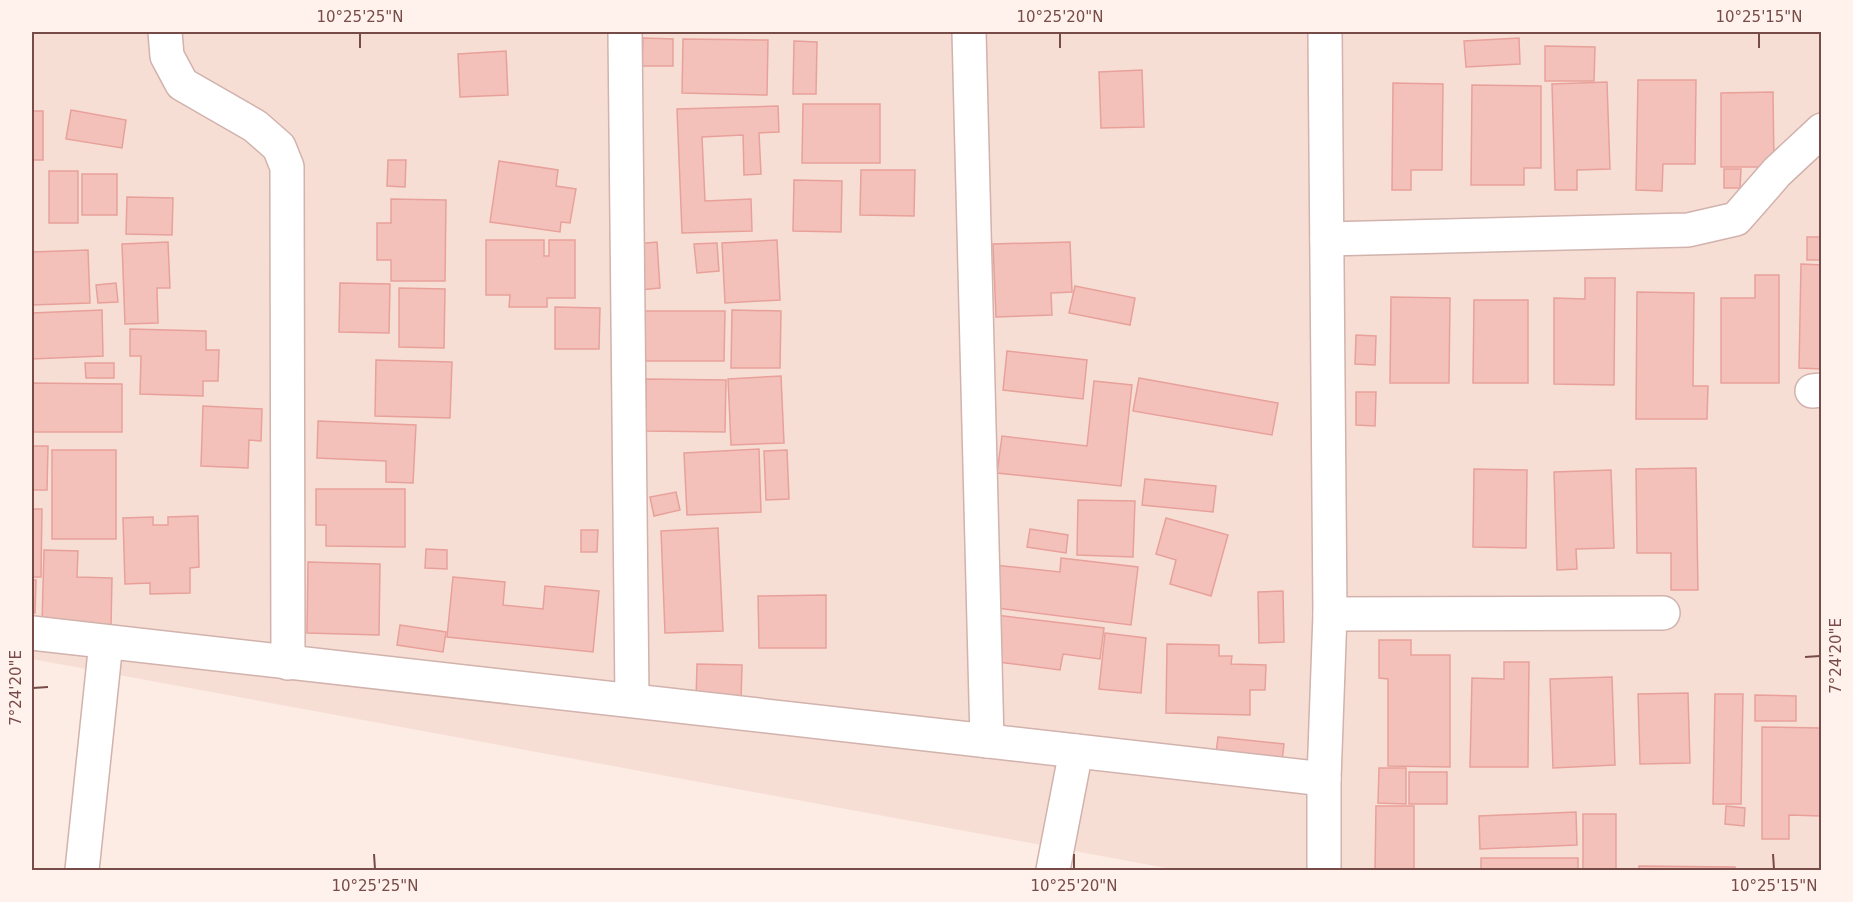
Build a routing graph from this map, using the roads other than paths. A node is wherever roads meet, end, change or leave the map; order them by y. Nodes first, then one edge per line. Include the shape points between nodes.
1 (165, 32) edge
2 (625, 32) edge
3 (969, 32) edge
4 (1325, 32) edge
5 (1821, 130) edge
6 (1327, 238) junction
7 (1663, 613) dead end
8 (1330, 614) junction
9 (32, 633) edge
10 (106, 642) junction
11 (288, 663) junction
12 (632, 700) junction
13 (987, 741) junction
14 (1076, 751) junction
15 (1324, 779) junction
16 (82, 870) edge
17 (1053, 870) edge
18 (1324, 870) edge

1 - 11 street via 167,56 182,84 255,126 279,147 287,167
2 - 12 street
3 - 13 street
4 - 6 street
5 - 6 street via 1736,219 1726,222 1688,230
6 - 8 street
7 - 8 street
8 - 15 street
9 - 10 street
10 - 11 street
10 - 16 street
11 - 12 street
12 - 13 street
13 - 14 street
14 - 15 street
14 - 17 street
15 - 18 street

